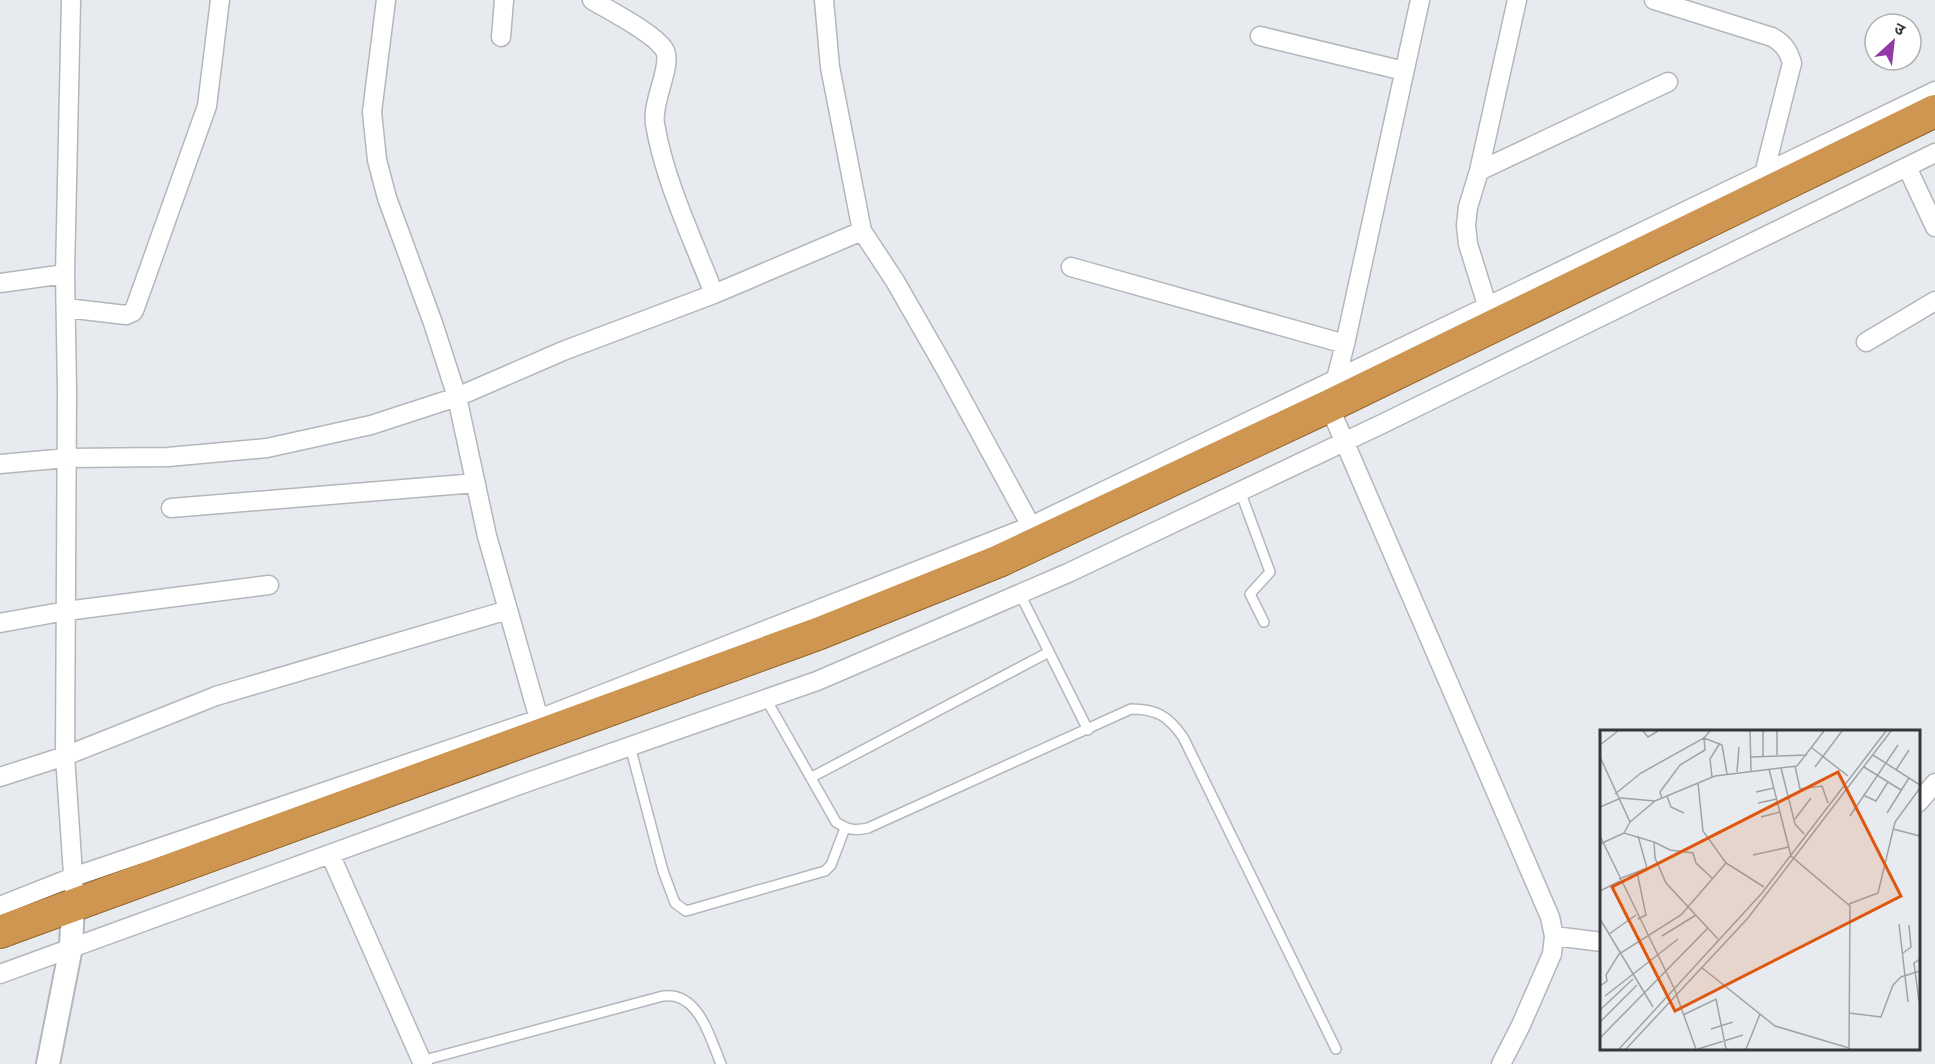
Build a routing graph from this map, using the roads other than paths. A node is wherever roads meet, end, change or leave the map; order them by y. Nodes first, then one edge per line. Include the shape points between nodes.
1 (71, 0) edge
2 (220, 0) edge
3 (386, 0) edge
4 (504, 0) edge
5 (592, 0) edge
6 (824, 0) edge
7 (1420, 0) edge
8 (1517, 0) edge
9 (1654, 0) edge
10 (1260, 36) dead end
11 (501, 37) dead end
12 (1404, 71) junction
13 (1668, 82) dead end
14 (1935, 91) edge
15 (1935, 111) edge
16 (1935, 134) edge
17 (1935, 153) edge
18 (1907, 167) junction
19 (1479, 171) junction
20 (1764, 174) junction
21 (1935, 227) edge
22 (862, 231) junction
23 (1071, 267) dead end
24 (65, 274) junction
25 (0, 283) edge
26 (714, 294) junction
27 (1935, 301) edge
28 (1487, 305) junction
29 (66, 308) junction
30 (1866, 342) dead end
31 (1345, 344) junction
32 (457, 397) junction
33 (1337, 413) junction
34 (67, 458) junction
35 (0, 464) edge
36 (476, 483) junction
37 (1240, 491) junction
38 (171, 508) dead end
39 (1031, 526) junction
40 (269, 585) dead end
41 (1020, 594) junction
42 (508, 610) junction
43 (66, 611) junction
44 (1264, 622) dead end
45 (0, 623) edge
46 (1049, 652) junction
47 (766, 699) junction
48 (539, 719) junction
49 (1088, 730) junction
50 (630, 746) junction
51 (65, 756) junction
52 (0, 777) edge
53 (812, 777) junction
54 (1935, 783) edge
55 (1920, 801) edge
56 (844, 828) junction
57 (330, 854) junction
58 (0, 906) edge
59 (72, 914) junction
60 (0, 932) edge
61 (1554, 936) junction
62 (1600, 942) edge
63 (0, 954) edge
64 (0, 974) edge
65 (1336, 1048) dead end
66 (422, 1062) edge
67 (48, 1064) edge
68 (721, 1064) edge
69 (1501, 1064) edge

1 - 24 street
2 - 29 street via 207,106 135,308 126,315
3 - 32 street via 372,112 377,160
4 - 11 street
5 - 26 street via 653,38 665,50 668,63 656,98 655,122 670,182
6 - 22 street via 830,67
7 - 12 street
8 - 19 street
9 - 20 street via 1772,36 1783,43 1792,63
10 - 12 street
12 - 31 street
13 - 19 street
14 - 20 street
15 - 33 highway
16 - 33 highway
17 - 18 street
18 - 21 street
18 - 33 street
19 - 28 street via 1466,225
20 - 28 street
22 - 26 street
22 - 39 street via 946,370
23 - 31 street
24 - 25 street
24 - 29 street
26 - 32 street via 563,351
27 - 30 street
28 - 33 street
29 - 34 street
31 - 33 street
32 - 34 street via 371,425 267,448 168,457
32 - 36 street
33 - 37 street
33 - 39 street
33 - 59 highway via 820,633
33 - 61 street via 1550,917
34 - 35 street
34 - 43 street
36 - 38 street
36 - 42 street
37 - 41 street
37 - 44 lane via 1270,572 1250,594
39 - 48 street
40 - 43 street
41 - 46 lane
41 - 47 street
42 - 48 street
42 - 51 street via 216,696
43 - 45 street
43 - 51 street
46 - 49 lane
46 - 53 lane
47 - 50 street
47 - 53 lane
48 - 59 street
49 - 56 lane via 868,828
49 - 65 lane via 1131,709 1144,709 1172,721
50 - 56 lane via 663,871 675,903 686,911 825,871 831,865
50 - 57 street
51 - 52 street
51 - 59 street
53 - 56 lane via 836,822
54 - 55 street
57 - 59 street
57 - 66 street
58 - 59 street
59 - 60 highway
59 - 63 highway
59 - 64 street
59 - 67 street
61 - 62 street
61 - 69 street via 1552,954
66 - 68 lane via 663,996 676,996 698,1013

